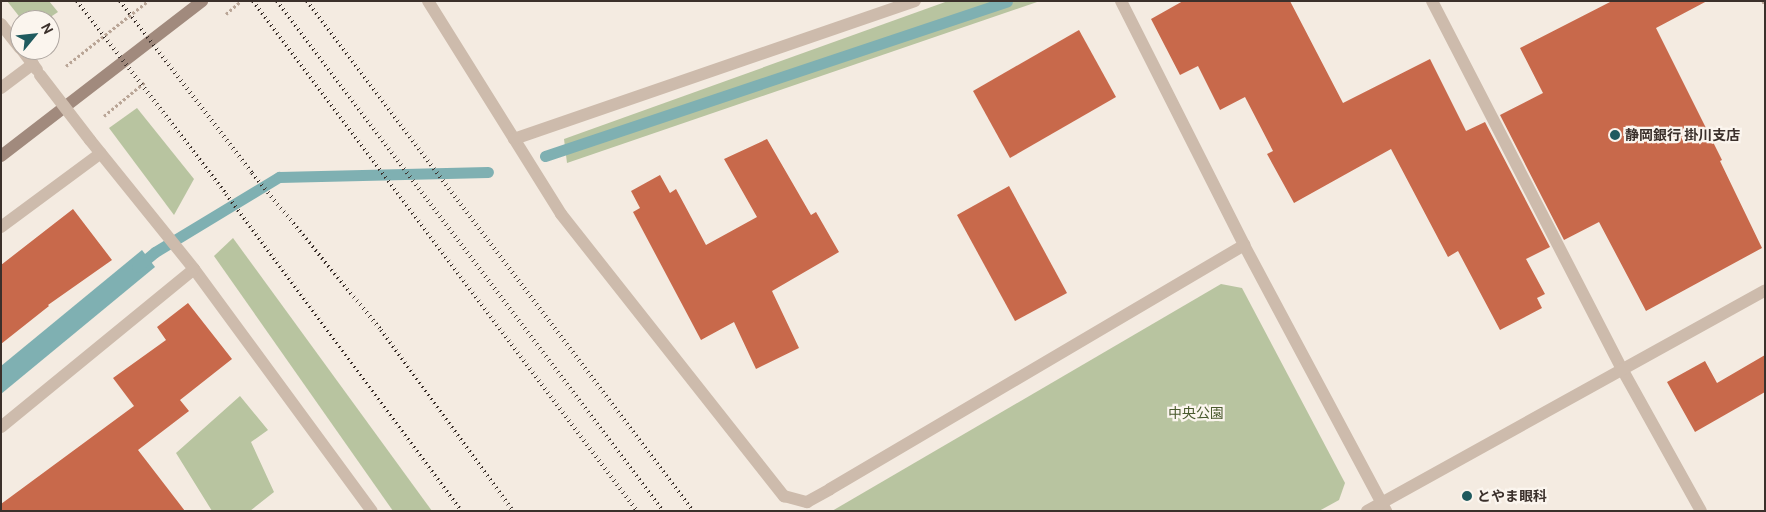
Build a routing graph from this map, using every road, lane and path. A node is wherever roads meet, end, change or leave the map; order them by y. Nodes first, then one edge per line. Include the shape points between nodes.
1 (148, 1) edge
2 (202, 1) edge
3 (428, 1) edge
4 (915, 1) edge
5 (1122, 1) edge
6 (1432, 1) edge
7 (1763, 1) edge
8 (1765, 6) edge
9 (1, 24) edge
10 (10, 35) edge
11 (29, 60) edge
12 (36, 69) junction
13 (62, 70) dead end
14 (1, 88) edge
15 (517, 143) junction
16 (101, 153) junction
17 (1, 156) edge
18 (1, 227) edge
19 (1244, 245) junction
20 (194, 269) junction
21 (1765, 290) edge
22 (1622, 369) junction
23 (1, 427) edge
24 (1384, 507) edge
25 (372, 511) edge
26 (1368, 511) edge
27 (1701, 511) edge

1 - 13 path
2 - 17 street
3 - 15 street
4 - 15 street
5 - 19 street
6 - 22 street
7 - 8 path
9 - 10 street
11 - 12 street
12 - 14 street
12 - 16 street, bridge
15 - 19 street via 561,214 784,496 807,502
16 - 18 street
16 - 20 street
19 - 24 street
20 - 23 street
20 - 25 street
21 - 22 street
22 - 24 street
22 - 27 street
24 - 26 street

